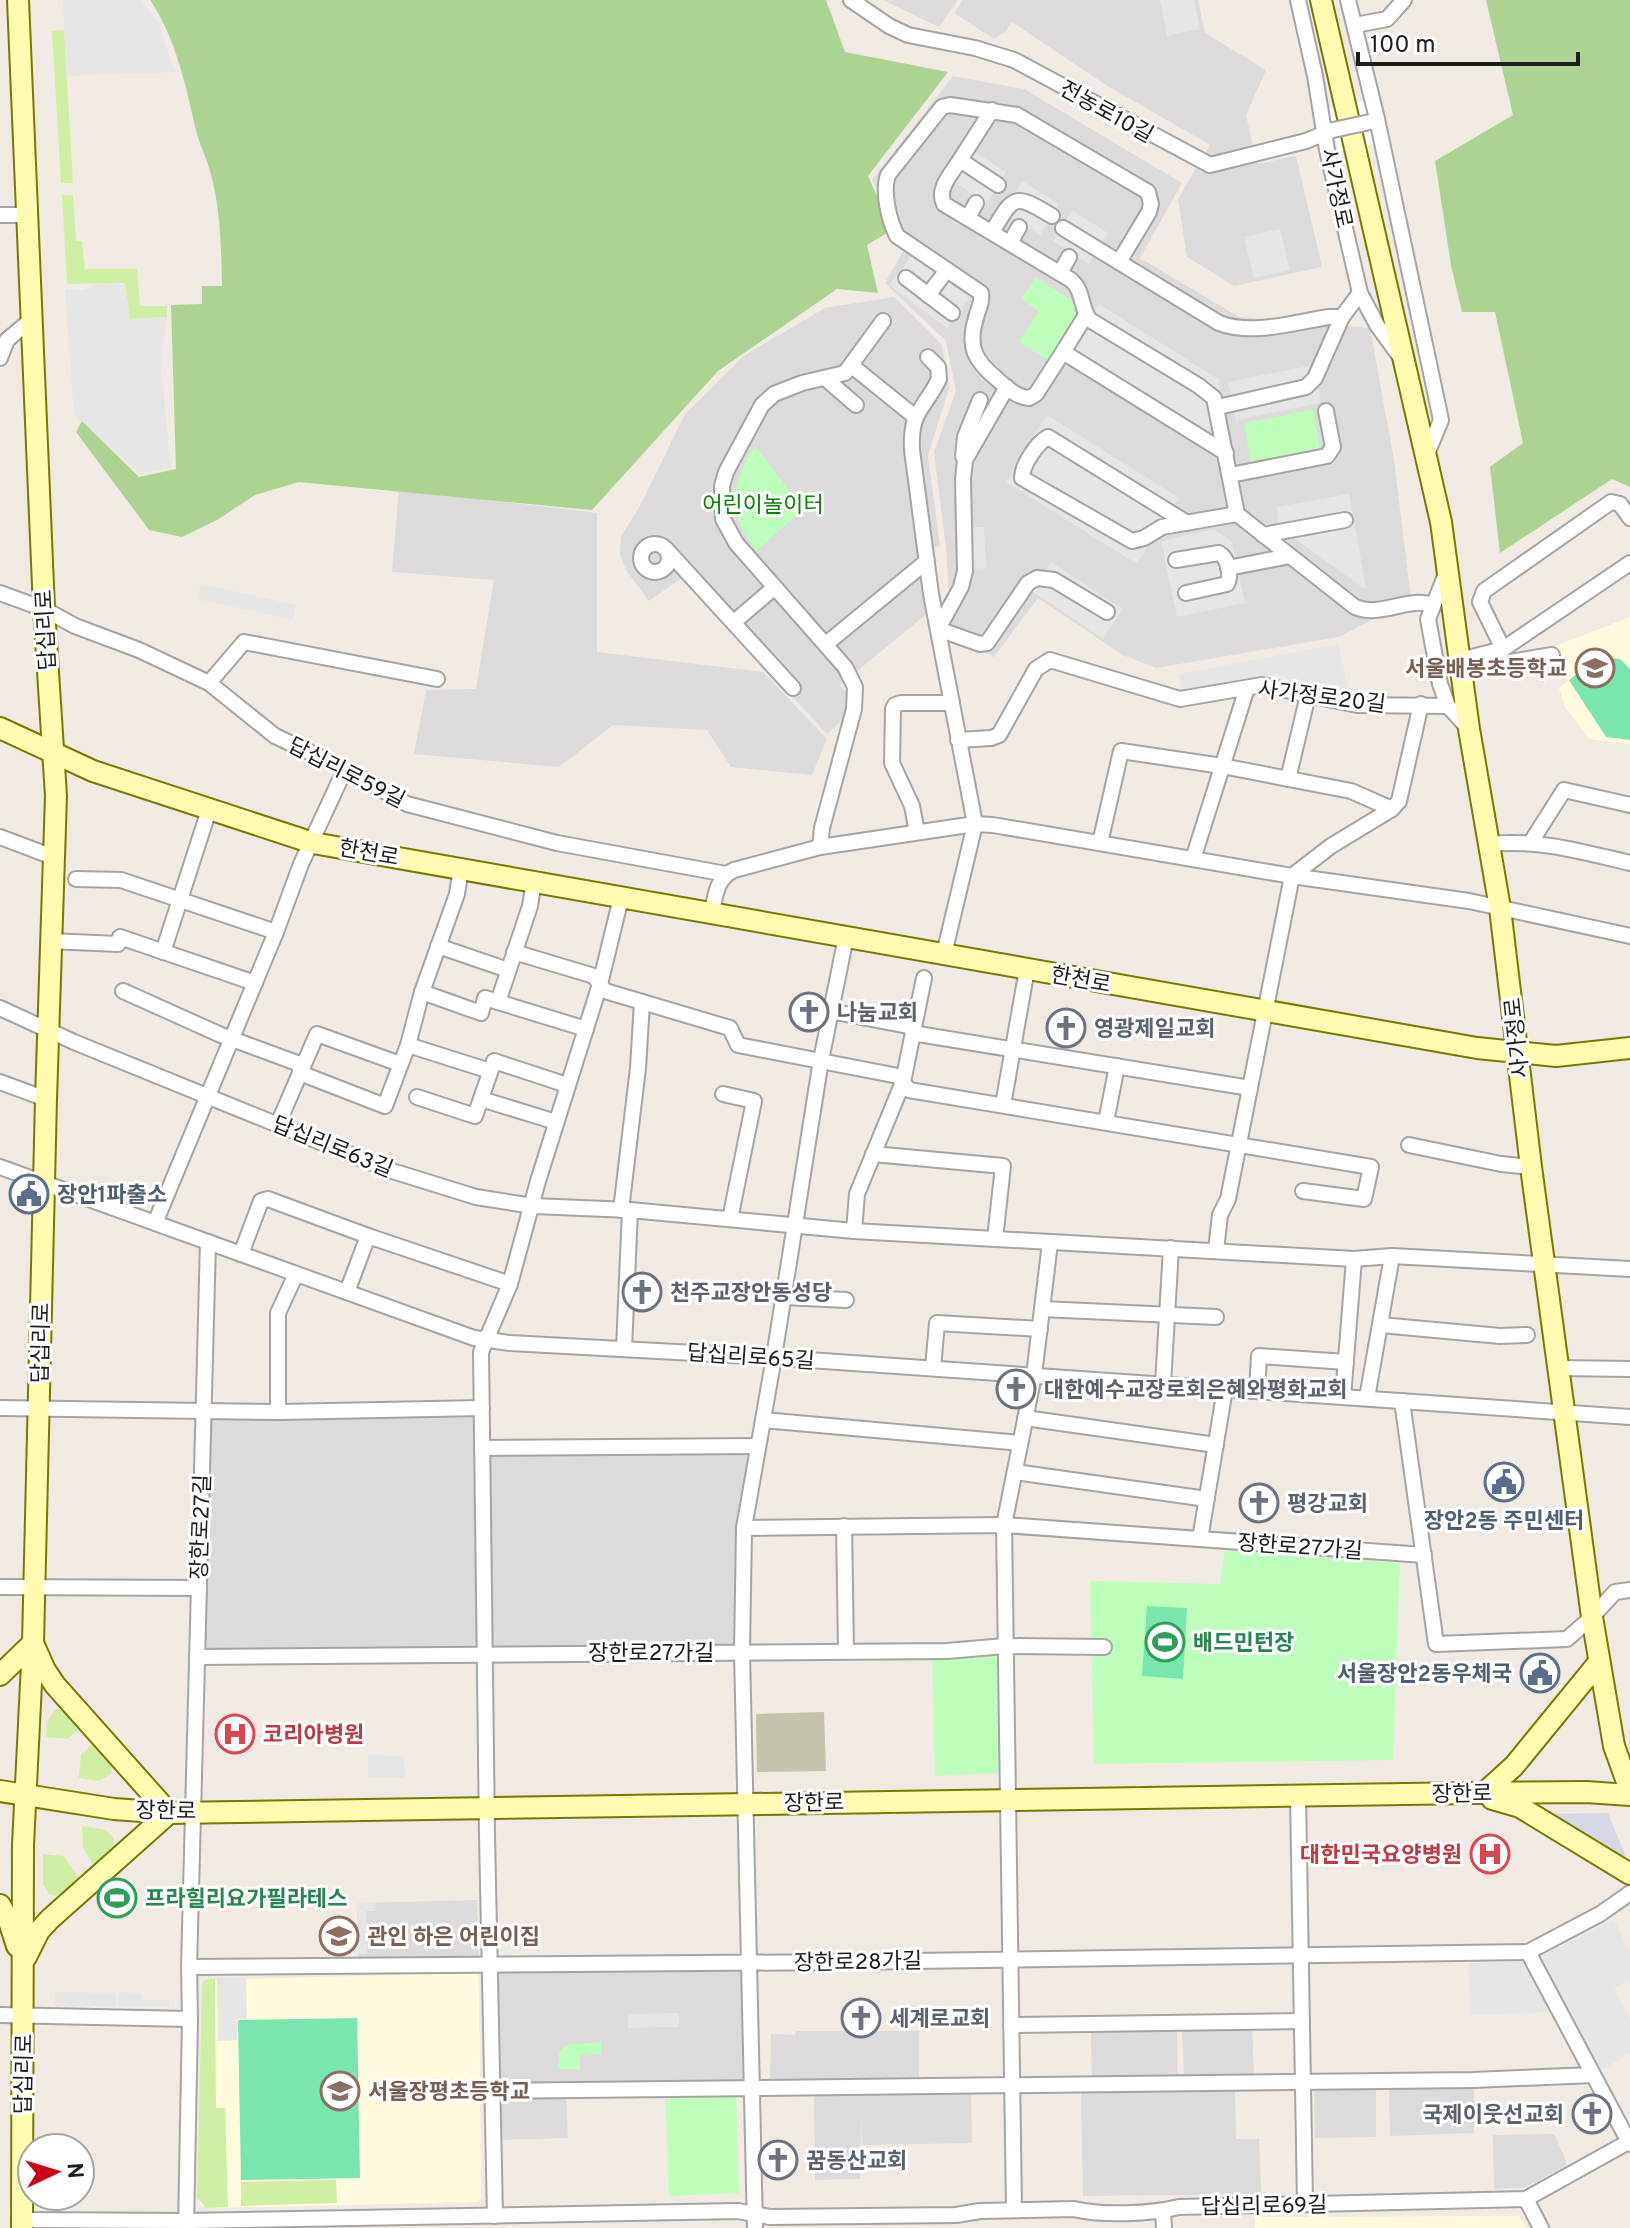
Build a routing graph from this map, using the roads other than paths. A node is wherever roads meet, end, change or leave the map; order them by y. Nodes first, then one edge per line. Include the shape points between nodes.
1 (18, 0) edge
2 (851, 0) edge
3 (1298, 0) edge
4 (1321, 0) edge
5 (1348, 0) edge
6 (1357, 0) edge
7 (1404, 0) edge
8 (1355, 25) junction
9 (992, 110) junction
10 (1373, 120) junction
11 (1329, 131) junction
12 (960, 160) junction
13 (998, 185) dead end
14 (976, 203) dead end
15 (0, 215) edge
16 (28, 215) junction
17 (1052, 216) dead end
18 (968, 218) junction
19 (1019, 227) dead end
20 (1063, 228) dead end
21 (992, 232) junction
22 (1010, 243) junction
23 (1069, 257) dead end
24 (1119, 262) junction
25 (947, 270) junction
26 (1060, 273) junction
27 (906, 278) dead end
28 (1360, 293) junction
29 (928, 295) junction
30 (952, 313) dead end
31 (1086, 315) junction
32 (1342, 317) junction
33 (32, 319) junction
34 (883, 321) dead end
35 (1063, 352) junction
36 (928, 357) dead end
37 (0, 358) edge
38 (1406, 363) junction
39 (852, 366) junction
40 (826, 379) junction
41 (1007, 387) junction
42 (980, 400) dead end
43 (856, 405) dead end
44 (1218, 407) junction
45 (1326, 411) dead end
46 (914, 416) junction
47 (1226, 453) junction
48 (1427, 454) junction
49 (965, 460) junction
50 (1230, 475) junction
51 (1237, 514) junction
52 (1630, 518) edge
53 (1345, 520) dead end
54 (1187, 523) junction
55 (1263, 535) junction
56 (666, 549) dead end
57 (1290, 556) junction
58 (1176, 560) dead end
59 (927, 561) junction
60 (1630, 563) edge
61 (1448, 566) junction
62 (1228, 568) junction
63 (775, 587) junction
64 (0, 593) edge
65 (1186, 593) dead end
66 (1433, 605) junction
67 (44, 609) junction
68 (1107, 612) dead end
69 (734, 622) junction
70 (938, 629) junction
71 (826, 644) junction
72 (1503, 649) junction
73 (1552, 655) dead end
74 (1460, 665) junction
75 (437, 679) dead end
76 (209, 683) junction
77 (793, 688) dead end
78 (1247, 688) junction
79 (1308, 695) junction
80 (952, 703) junction
81 (1421, 704) junction
82 (1448, 706) junction
83 (0, 728) edge
84 (1469, 729) junction
85 (958, 740) junction
86 (53, 752) junction
87 (1222, 766) junction
88 (345, 769) junction
89 (1288, 779) junction
90 (1630, 805) edge
91 (1392, 809) junction
92 (209, 810) junction
93 (975, 824) junction
94 (917, 832) junction
95 (0, 837) edge
96 (1531, 842) junction
97 (313, 843) junction
98 (1100, 843) junction
99 (1490, 844) junction
100 (820, 847) junction
101 (53, 857) junction
102 (1193, 859) junction
103 (1630, 863) edge
104 (461, 868) junction
105 (726, 874) junction
106 (1292, 876) junction
107 (76, 879) dead end
108 (534, 881) junction
109 (621, 898) junction
110 (179, 899) junction
111 (1500, 908) junction
112 (712, 913) junction
113 (276, 932) junction
114 (1630, 936) edge
115 (846, 937) junction
116 (50, 941) junction
117 (438, 946) junction
118 (163, 952) junction
119 (514, 952) junction
120 (944, 954) junction
121 (1027, 969) junction
122 (508, 970) junction
123 (924, 978) dead end
124 (255, 983) junction
125 (600, 984) junction
126 (123, 991) dead end
127 (422, 992) junction
128 (498, 1002) junction
129 (642, 1002) junction
130 (0, 1008) edge
131 (830, 1011) junction
132 (1265, 1011) junction
133 (586, 1029) junction
134 (48, 1030) junction
135 (914, 1030) junction
136 (232, 1038) junction
137 (408, 1045) junction
138 (1630, 1048) edge
139 (1013, 1050) junction
140 (1518, 1052) junction
141 (821, 1060) junction
142 (400, 1064) junction
143 (492, 1066) junction
144 (1117, 1066) junction
145 (301, 1069) junction
146 (0, 1082) edge
147 (903, 1082) junction
148 (567, 1085) junction
149 (1250, 1088) junction
150 (723, 1094) dead end
151 (207, 1095) junction
152 (417, 1097) dead end
153 (46, 1099) junction
154 (481, 1099) junction
155 (1003, 1105) junction
156 (556, 1122) junction
157 (1106, 1122) junction
158 (278, 1124) junction
159 (1239, 1144) junction
160 (1409, 1145) dead end
161 (873, 1154) junction
162 (0, 1167) edge
163 (1531, 1167) junction
164 (44, 1183) junction
165 (1303, 1191) dead end
166 (533, 1206) junction
167 (626, 1210) junction
168 (730, 1219) junction
169 (155, 1223) junction
170 (795, 1224) junction
171 (854, 1231) junction
172 (368, 1236) junction
173 (995, 1239) junction
174 (208, 1242) junction
175 (1050, 1243) junction
176 (1171, 1248) junction
177 (1216, 1250) junction
178 (241, 1254) junction
179 (1392, 1256) junction
180 (1354, 1259) junction
181 (1545, 1265) junction
182 (1630, 1269) edge
183 (296, 1274) junction
184 (510, 1284) junction
185 (347, 1292) junction
186 (784, 1297) junction
187 (846, 1300) dead end
188 (1042, 1309) junction
189 (1167, 1315) junction
190 (1216, 1317) dead end
191 (1381, 1325) junction
192 (1040, 1329) junction
193 (1527, 1335) dead end
194 (486, 1339) junction
195 (624, 1349) junction
196 (774, 1357) junction
197 (1346, 1362) junction
198 (933, 1368) junction
199 (1558, 1368) junction
200 (1630, 1369) edge
201 (1034, 1375) junction
202 (1163, 1384) junction
203 (1225, 1389) junction
204 (1257, 1391) junction
205 (1343, 1397) junction
206 (1367, 1398) junction
207 (1402, 1401) junction
208 (0, 1408) edge
209 (38, 1408) junction
210 (482, 1408) junction
211 (1564, 1410) junction
212 (204, 1411) junction
213 (278, 1412) junction
214 (1630, 1417) edge
215 (1025, 1418) junction
216 (763, 1420) junction
217 (1020, 1443) junction
218 (1216, 1445) junction
219 (758, 1446) junction
220 (482, 1448) junction
221 (1015, 1472) junction
222 (1207, 1499) junction
223 (1004, 1525) junction
224 (844, 1526) junction
225 (744, 1528) junction
226 (1200, 1539) junction
227 (1424, 1555) junction
228 (0, 1587) edge
229 (34, 1587) junction
230 (198, 1588) junction
231 (1630, 1590) edge
232 (1592, 1617) junction
233 (33, 1643) junction
234 (1005, 1646) junction
235 (1104, 1647) dead end
236 (846, 1651) junction
237 (742, 1652) junction
238 (485, 1653) junction
239 (197, 1657) junction
240 (1599, 1662) junction
241 (0, 1675) edge
242 (0, 1791) edge
243 (1630, 1792) edge
244 (1478, 1793) junction
245 (26, 1795) junction
246 (1298, 1795) junction
247 (1008, 1800) junction
248 (746, 1804) junction
249 (487, 1807) junction
250 (193, 1812) junction
251 (169, 1813) junction
252 (1630, 1874) edge
253 (1630, 1893) edge
254 (0, 1905) edge
255 (1528, 1952) junction
256 (1301, 1956) junction
257 (1011, 1959) junction
258 (749, 1963) junction
259 (490, 1964) junction
260 (23, 1965) junction
261 (189, 1967) junction
262 (0, 2015) edge
263 (24, 2015) junction
264 (190, 2019) junction
265 (1302, 2021) junction
266 (1011, 2025) junction
267 (1593, 2075) junction
268 (1303, 2080) junction
269 (752, 2087) junction
270 (1013, 2087) junction
271 (493, 2091) junction
272 (1630, 2143) edge
273 (1526, 2199) junction
274 (1305, 2203) junction
275 (1014, 2210) junction
276 (1163, 2211) junction
277 (495, 2216) junction
278 (22, 2224) edge
279 (186, 2224) edge
280 (755, 2224) edge
281 (1164, 2228) edge
282 (1541, 2228) edge

1 - 16 main road, 답십리로
2 - 11 street, 전농로10길 via 908,35 1014,60 1210,165
3 - 11 street, 사가정로
4 - 38 main road, 사가정로
5 - 8 street
6 - 8 street
7 - 8 street via 1387,19
8 - 10 street
9 - 12 street
9 - 24 street via 1023,118 1148,192 1149,212
9 - 25 street via 942,107 886,180 897,236
10 - 11 street, 전농로10길, bridge
10 - 48 street via 1441,420
11 - 28 street, 사가정로
12 - 13 street
12 - 18 street via 940,198
14 - 18 street
15 - 16 street
16 - 33 main road, 답십리로
17 - 21 street via 1028,201 1015,201
18 - 21 street
19 - 22 street
20 - 24 street
21 - 22 street
22 - 26 street
23 - 26 street
24 - 32 street via 1231,327
25 - 29 street
25 - 41 street via 981,293 974,354
26 - 31 street via 1077,285
27 - 29 street
28 - 32 street
28 - 38 street, 사가정로
29 - 30 street
31 - 35 street
31 - 44 street via 1207,392
32 - 44 street via 1306,387
33 - 37 street via 7,340
33 - 67 main road, 답십리로
34 - 39 street
35 - 41 street via 1033,397 1023,398
35 - 47 street
36 - 46 street via 938,367 939,379
38 - 48 main road, 사가정로
39 - 40 street
39 - 46 street
40 - 43 street
40 - 63 street via 766,398 722,486 728,531
41 - 49 street
42 - 49 street via 963,442
44 - 47 street
45 - 50 street via 1333,447 1327,456
46 - 59 street via 912,450
47 - 50 street
48 - 61 main road, 사가정로
49 - 70 street via 965,571
50 - 51 street
51 - 54 street
51 - 55 street
52 - 72 street via 1620,504 1611,502 1484,591 1480,602
53 - 55 street
54 - 54 street via 1132,541 1025,479 1021,471 1048,437
55 - 57 street
56 - 69 street
57 - 62 street
57 - 66 street via 1364,611 1423,601
58 - 62 street via 1219,553
59 - 70 street
59 - 71 street
60 - 72 street
61 - 66 street
61 - 74 main road, 사가정로
62 - 65 street via 1227,584
63 - 69 street
63 - 71 street
64 - 67 street, 답십리로59길
66 - 82 street via 1428,619
67 - 76 street, 답십리로59길
67 - 86 main road, 답십리로
68 - 70 street via 1054,580 1037,578 1028,583 987,643
69 - 77 street
70 - 80 street
71 - 100 street via 854,683 854,709
72 - 74 street
73 - 74 street
74 - 84 main road, 사가정로
75 - 76 street via 244,642
76 - 88 street, 답십리로59길 via 275,736
78 - 79 street, 사가정로20길 via 1268,685
78 - 85 street, 사가정로20길 via 1180,699 1050,660 1036,669 999,735
78 - 87 street
79 - 81 street, 사가정로20길 via 1363,705
79 - 89 street
80 - 85 street
80 - 94 street via 893,709 892,763 912,806
81 - 82 street, 사가정로20길
81 - 91 street via 1399,801
82 - 84 street
83 - 86 main road, 한천로
84 - 99 main road, 사가정로
85 - 93 street
86 - 92 main road, 한천로
86 - 101 main road, 답십리로
87 - 89 street
87 - 98 street via 1121,751
87 - 102 street
88 - 97 street
88 - 105 street, 답십리로59길 via 407,804 484,826
89 - 91 street via 1351,791
90 - 96 street via 1564,790
91 - 106 street
92 - 97 main road, 한천로
92 - 110 street
93 - 94 street
93 - 98 street
93 - 120 street
94 - 100 street
95 - 101 street
96 - 99 street
96 - 103 street
97 - 104 main road, 한천로
97 - 113 street
98 - 102 street
99 - 111 main road, 사가정로
100 - 105 street
101 - 116 main road, 답십리로
102 - 106 street
104 - 108 main road, 한천로
104 - 117 street
105 - 112 street via 717,887
106 - 111 street
106 - 132 street
107 - 110 street via 121,880
108 - 109 main road, 한천로
108 - 119 street
109 - 112 main road, 한천로
109 - 125 street
110 - 113 street
110 - 118 street
111 - 114 street
111 - 140 main road, 사가정로
112 - 115 main road, 한천로
113 - 124 street
115 - 120 main road, 한천로
115 - 131 street
116 - 118 street via 118,944 120,937
116 - 134 main road, 답십리로
117 - 122 street
117 - 127 street
118 - 124 street
119 - 122 street
119 - 125 street via 594,976
120 - 121 main road, 한천로
121 - 132 main road, 한천로
121 - 139 street
122 - 128 street
123 - 135 street
124 - 136 street
125 - 129 street via 605,991
125 - 133 street
126 - 136 street
127 - 128 street via 481,1013 485,998
127 - 137 street
128 - 133 street
129 - 141 street via 730,1028 738,1045
129 - 167 street
130 - 134 street, 답십리로63길
131 - 135 street
131 - 141 street
132 - 140 main road, 한천로
132 - 149 street
133 - 148 street
134 - 151 street, 답십리로63길
134 - 153 main road, 답십리로
135 - 139 street
135 - 147 street
136 - 145 street
136 - 151 street
137 - 142 street
137 - 143 street
138 - 140 main road, 한천로 via 1556,1056
139 - 144 street
139 - 155 street
140 - 163 main road, 사가정로
141 - 147 street via 898,1076
141 - 170 street
142 - 145 street via 317,1034
142 - 145 street via 385,1106
143 - 148 street
143 - 154 street
144 - 149 street
144 - 157 street
145 - 158 street
146 - 153 street
147 - 155 street via 909,1090
147 - 161 street
148 - 156 street
149 - 159 street
150 - 168 street via 754,1101
151 - 158 street, 답십리로63길
151 - 169 street
152 - 154 street via 475,1116
153 - 164 main road, 답십리로
154 - 156 street
155 - 157 street
156 - 166 street
157 - 159 street
158 - 166 street, 답십리로63길 via 444,1189
159 - 165 street via 1371,1167 1364,1199
159 - 177 street
160 - 163 street
161 - 171 street via 857,1194
161 - 173 street via 1003,1166
162 - 164 street, 답십리로65길
163 - 181 main road, 사가정로
164 - 169 street, 답십리로65길
164 - 209 main road, 답십리로
166 - 167 street, 답십리로63길
166 - 184 street
167 - 168 street, 답십리로63길
167 - 195 street
168 - 170 street, 답십리로63길
169 - 174 street, 답십리로65길
170 - 171 street, 답십리로63길
170 - 186 street
171 - 173 street, 답십리로63길
172 - 178 street via 268,1199 261,1201
172 - 184 street
172 - 185 street
173 - 175 street, 답십리로63길
174 - 178 street, 답십리로65길
174 - 212 street, 장한로27길
175 - 176 street, 답십리로63길
175 - 188 street
176 - 177 street, 답십리로63길
176 - 189 street
177 - 180 street, 답십리로63길
178 - 183 street, 답십리로65길
179 - 180 street, 답십리로63길
179 - 181 street, 답십리로63길
179 - 191 street
180 - 197 street
181 - 182 street, 답십리로63길
181 - 199 main road, 사가정로
183 - 185 street, 답십리로65길
183 - 213 street via 278,1313
184 - 194 street
185 - 194 street, 답십리로65길
186 - 187 street
186 - 196 street
188 - 189 street
188 - 192 street
189 - 190 street
189 - 202 street
191 - 193 street
191 - 206 street
192 - 198 street via 937,1323
192 - 201 street
194 - 195 street, 답십리로65길
194 - 210 street via 481,1352
195 - 196 street, 답십리로65길
196 - 198 street, 답십리로65길
196 - 216 street
197 - 204 street via 1259,1356
197 - 205 street
198 - 201 street, 답십리로65길
199 - 200 street
199 - 211 main road, 사가정로
201 - 202 street, 답십리로65길
201 - 215 street
202 - 203 street, 답십리로65길
203 - 204 street, 답십리로65길
203 - 218 street
204 - 205 street, 답십리로65길
205 - 206 street, 답십리로65길
206 - 207 street, 답십리로65길
207 - 211 street, 답십리로65길
207 - 227 street
208 - 209 street
209 - 212 street
209 - 229 main road, 답십리로
210 - 213 street
210 - 220 street
211 - 214 street, 답십리로65길
211 - 232 main road, 사가정로
212 - 213 street
212 - 230 street, 장한로27길
215 - 217 street
215 - 218 street
216 - 217 street
216 - 219 street
217 - 221 street
218 - 222 street
219 - 220 street
219 - 225 street
220 - 238 street
221 - 222 street
221 - 223 street
222 - 226 street
223 - 224 street, 장한로27가길
223 - 226 street, 장한로27가길
223 - 234 street
224 - 225 street, 장한로27가길
224 - 236 street
225 - 237 street
226 - 227 street, 장한로27가길
227 - 232 street via 1436,1644 1567,1639
228 - 229 street
229 - 230 street
229 - 233 main road, 답십리로
230 - 239 street, 장한로27길
231 - 232 street via 1615,1592
232 - 240 main road, 사가정로
233 - 241 main road
233 - 245 main road, 답십리로
233 - 251 main road via 55,1685
234 - 235 street, 장한로27가길
234 - 236 street, 장한로27가길
234 - 247 street
236 - 237 street, 장한로27가길
237 - 238 street, 장한로27가길
237 - 248 street
238 - 239 street, 장한로27가길
238 - 249 street
239 - 250 street, 장한로27길
240 - 243 main road, 사가정로 via 1614,1746
240 - 244 main road via 1514,1766
242 - 245 main road, 장한로
243 - 244 main road, 장한로
244 - 246 main road, 장한로
244 - 252 main road via 1520,1807
245 - 251 main road, 장한로
245 - 260 main road, 답십리로
246 - 247 main road, 장한로
246 - 256 street
247 - 248 main road, 장한로
247 - 257 street
248 - 249 main road, 장한로
248 - 258 street
249 - 250 main road, 장한로
249 - 259 street
250 - 251 main road, 장한로
250 - 261 street, 장한로27길
251 - 260 main road via 50,1919
253 - 255 street, 장한로28가길
254 - 260 main road
255 - 256 street, 장한로28가길
255 - 267 street
256 - 257 street, 장한로28가길
256 - 265 street
257 - 258 street, 장한로28가길
257 - 266 street
258 - 259 street, 장한로28가길
258 - 269 street
259 - 261 street, 장한로28가길
259 - 271 street
260 - 263 main road, 답십리로
261 - 264 street, 장한로27길
262 - 263 street, 답십리로
263 - 264 street, 답십리로
263 - 278 main road, 답십리로
264 - 279 street, 장한로27길
265 - 266 street
265 - 268 street
266 - 270 street
267 - 268 street
267 - 272 street
268 - 270 street
268 - 274 street
269 - 270 street
269 - 271 street
269 - 280 street
270 - 275 street
271 - 277 street
272 - 273 street, 답십리로69길
273 - 274 street, 답십리로69길
273 - 282 street
274 - 276 street, 답십리로69길
275 - 276 street, 답십리로69길
275 - 280 street, 답십리로69길 via 770,2217
276 - 281 street
277 - 279 street, 답십리로69길
277 - 280 street, 답십리로69길 via 738,2211
278 - 279 street, 답십리로69길

